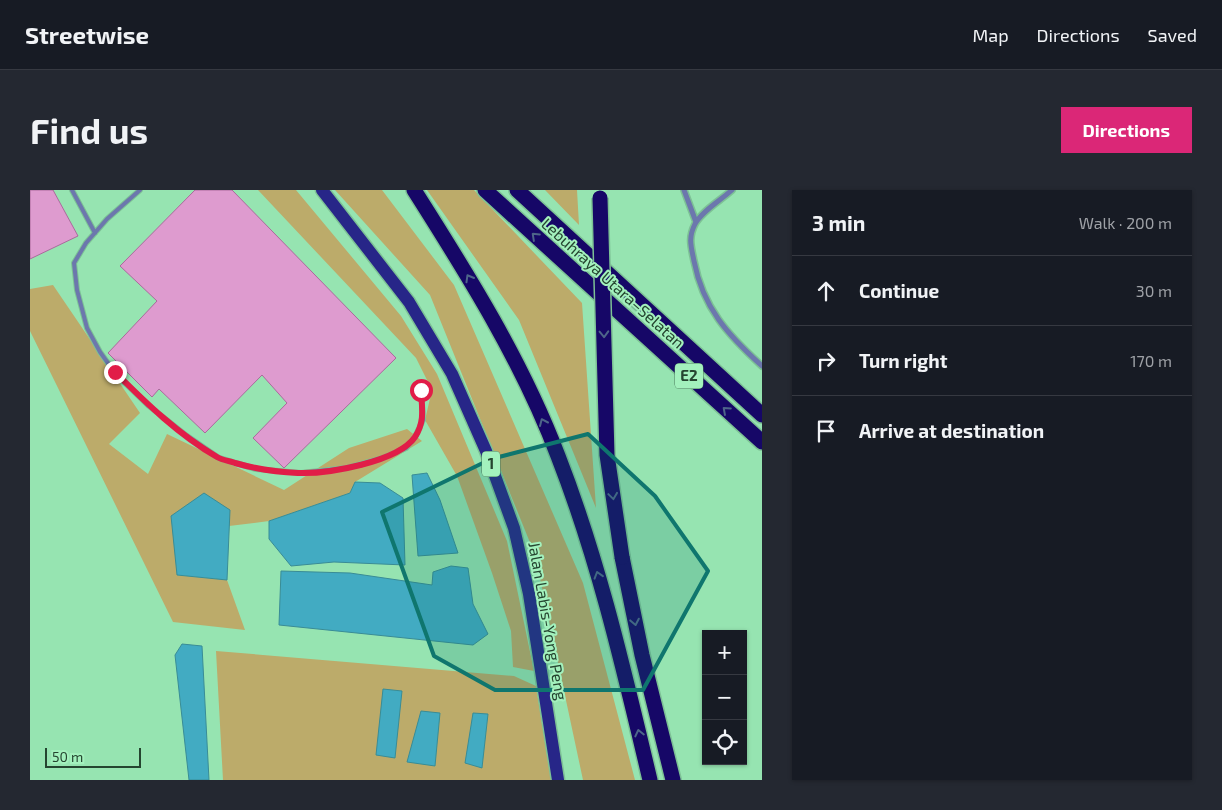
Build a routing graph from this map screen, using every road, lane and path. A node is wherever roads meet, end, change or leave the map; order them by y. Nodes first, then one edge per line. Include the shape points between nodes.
1 (72, 190) edge
2 (140, 190) edge
3 (322, 190) edge
4 (414, 190) edge
5 (485, 190) edge
6 (517, 190) edge
7 (684, 190) edge
8 (732, 190) edge
9 (600, 194) edge
10 (696, 222) junction
11 (95, 233) junction
12 (762, 366) edge
13 (421, 390) dead end
14 (762, 415) edge
15 (762, 442) edge
16 (558, 780) edge
17 (650, 780) edge
18 (673, 780) edge

1 - 11 lane
2 - 11 lane
3 - 16 main road, Jalan Labis-Yong Peng / 1 via 409,302 452,374 486,451 514,528 530,594
17 -> 4 highway via 616,636 558,456 516,363
15 -> 5 highway, Lebuhraya Utara–Selatan / E2
6 - 14 highway, Lebuhraya Utara–Selatan / E2
7 - 10 street
8 - 10 street
9 -> 18 highway, bridge via 607,455 622,558
10 - 12 street via 690,238 696,271 708,304 728,332
11 - 13 lane via 74,263 77,290 88,328 100,352 149,406 219,458 256,469 300,473 347,468 383,458 406,448 415,437 423,420

